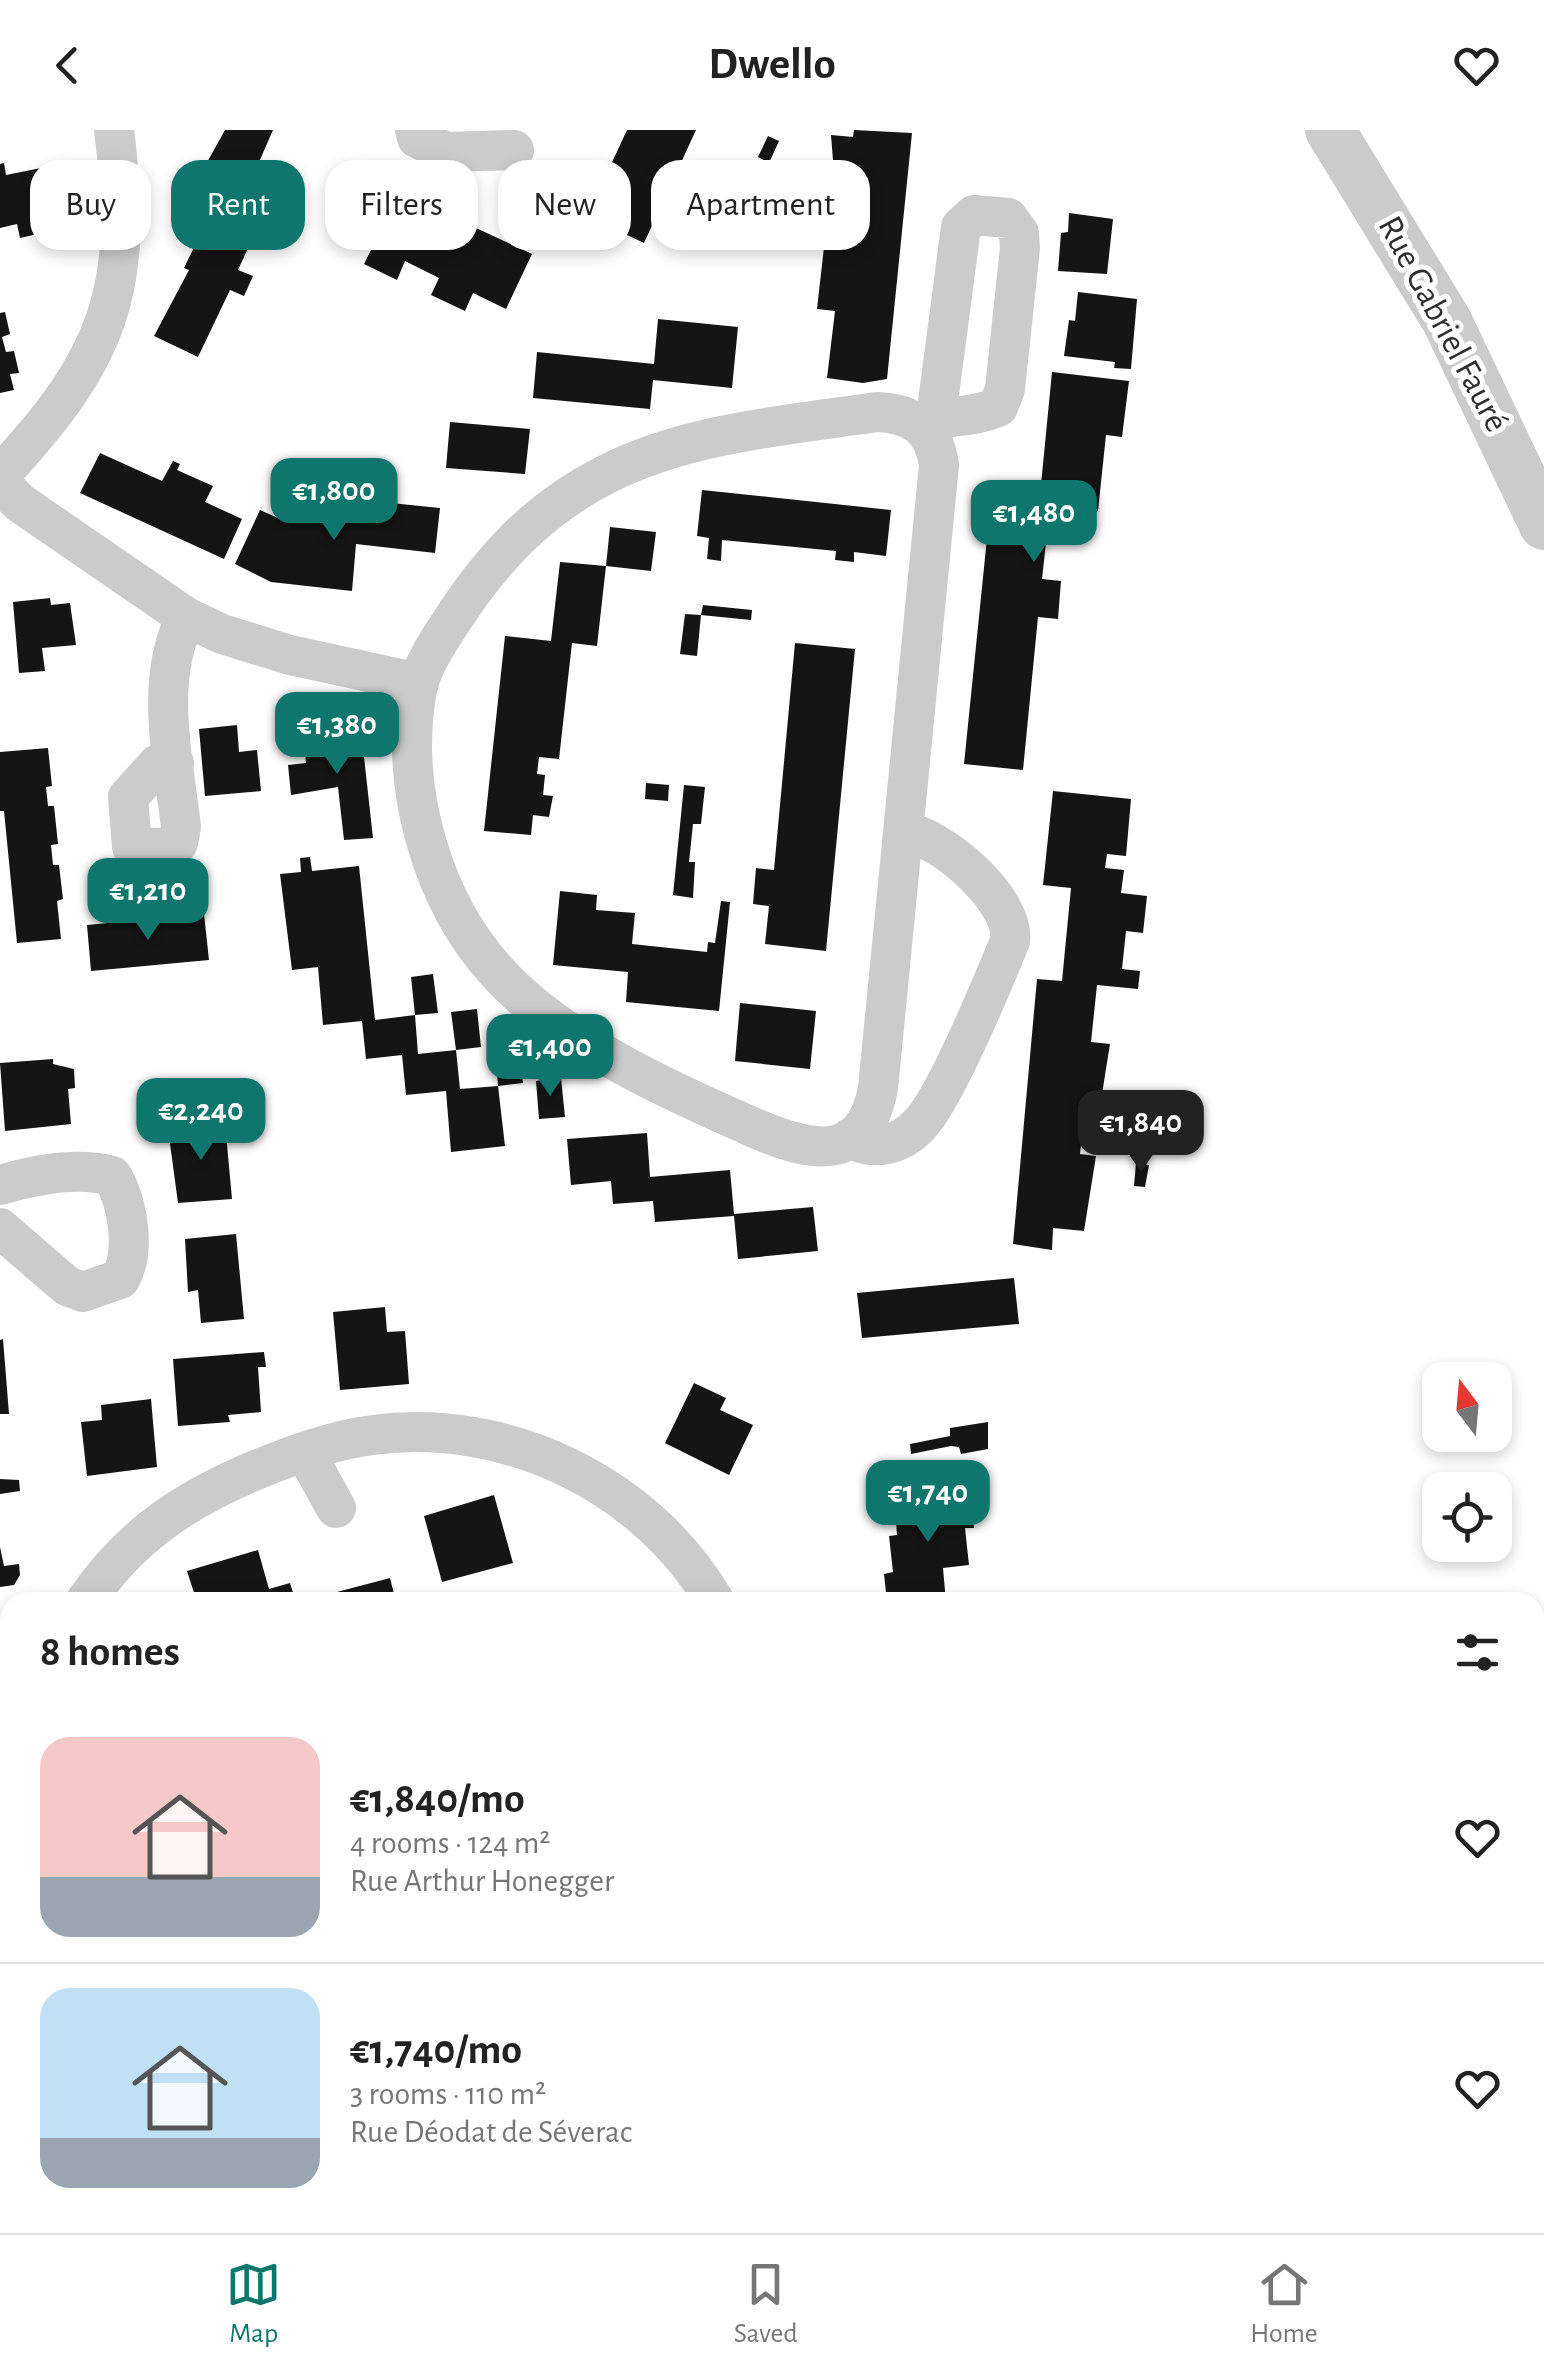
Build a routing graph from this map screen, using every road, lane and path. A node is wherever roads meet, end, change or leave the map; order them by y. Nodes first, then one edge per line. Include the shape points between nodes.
1 (114, 130) edge
2 (414, 130) edge
3 (1330, 130) edge
4 (514, 150) dead end
5 (929, 421) junction
6 (0, 479) edge
7 (1544, 525) edge
8 (186, 616) junction
9 (419, 683) junction
10 (174, 762) dead end
11 (904, 832) junction
12 (850, 1138) junction
13 (0, 1185) edge
14 (0, 1228) edge
15 (306, 1452) junction
16 (336, 1508) dead end
17 (93, 1592) edge
18 (708, 1592) edge

1 - 6 street via 120,239 113,299 98,347 74,390
2 - 4 street via 446,152
3 - 7 street, Rue Gabriel Fauré via 1446,321
5 - 5 street via 961,227 974,215 1008,218 1020,248 1005,390 998,407 980,415
5 - 9 street via 876,412 704,442 607,474 524,528 476,583
5 - 11 street via 940,465
6 - 8 street via 20,503
8 - 9 street via 290,656
8 - 10 street via 172,644 168,675
9 - 12 street via 417,790 427,853 458,920 500,976 572,1034 716,1111 814,1149
11 - 12 street via 878,1088 864,1127
11 - 12 street via 931,838 953,854 1002,907 1012,929 921,1124 892,1144
13 - 14 street via 95,1171 112,1176 124,1195 128,1265 120,1279 83,1292 67,1286
15 - 16 street
15 - 17 street via 193,1498 158,1521 120,1554
15 - 18 street via 373,1435 435,1432 484,1438 549,1459 596,1480 640,1511

